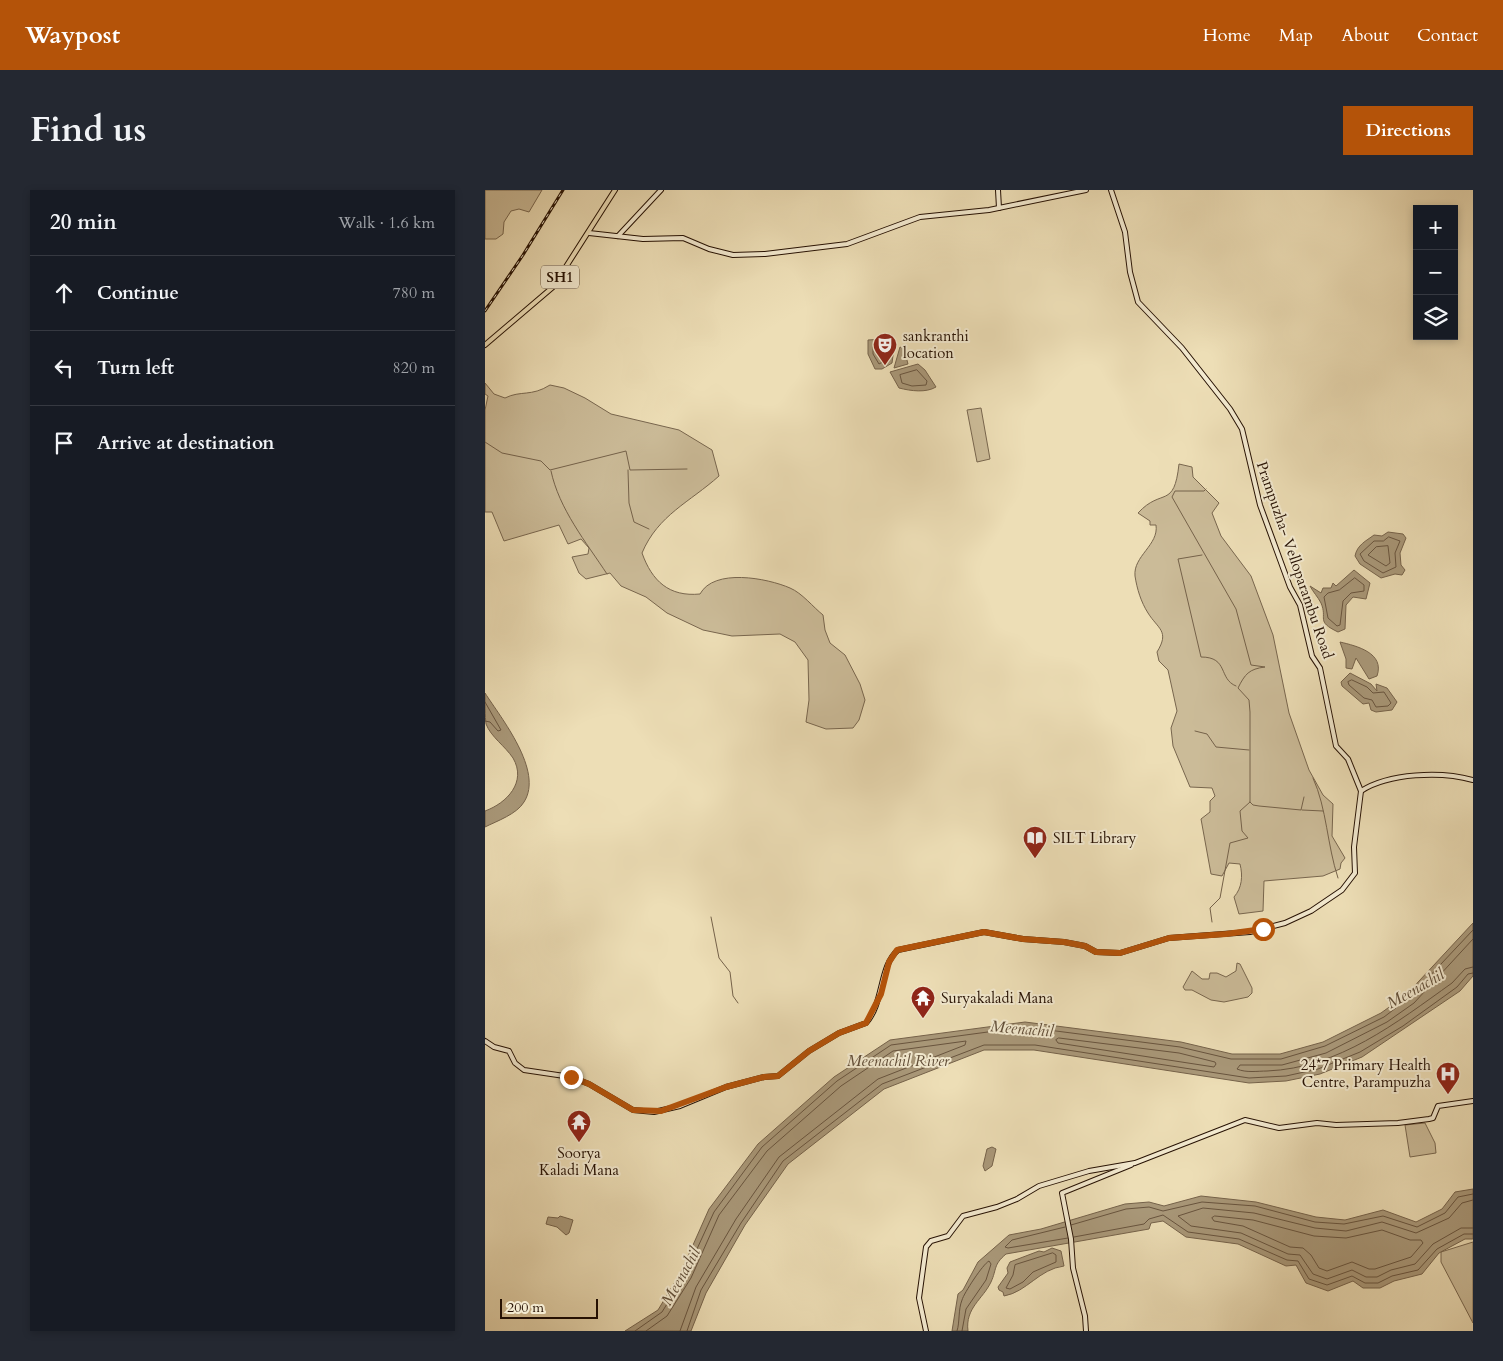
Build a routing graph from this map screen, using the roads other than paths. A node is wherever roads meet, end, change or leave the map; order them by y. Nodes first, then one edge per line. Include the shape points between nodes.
1 (615, 190) edge
2 (661, 190) edge
3 (998, 190) edge
4 (1086, 190) edge
5 (1111, 190) edge
6 (999, 208) junction
7 (589, 233) junction
8 (618, 236) junction
9 (485, 345) edge
10 (1473, 780) edge
11 (1361, 791) junction
12 (485, 1042) edge
13 (1473, 1101) edge
14 (1135, 1164) junction
15 (926, 1331) edge
16 (1086, 1331) edge

1 - 7 main road, SH1
2 - 8 main road
3 - 6 main road
4 - 6 main road
5 - 11 main road, Prampuzha- Velloparambu Road via 1125,232 1138,302 1182,348 1237,418 1261,505 1300,605 1313,656 1320,668 1336,746 1348,759
6 - 8 main road via 920,217 847,244 765,254 733,254 709,249 683,238 649,240
7 - 8 main road
7 - 9 main road, SH1 via 553,287
10 - 11 main road via 1441,774 1373,783
11 - 12 main road via 1354,846 1355,874 1342,890 1285,924 1250,932 1169,938 1120,953 1096,952 1064,942 984,932 897,950 889,962 881,994 866,1023 839,1033 809,1051 778,1076 726,1087 661,1111 633,1110 571,1077 524,1070 515,1063 509,1051
13 - 14 main road via 1438,1106 1433,1118 1398,1123 1317,1123 1279,1128 1245,1120
14 - 15 main road via 1089,1171 1039,1186 997,1208 963,1216 948,1236 931,1241 926,1247 919,1298
14 - 16 main road via 1062,1193

